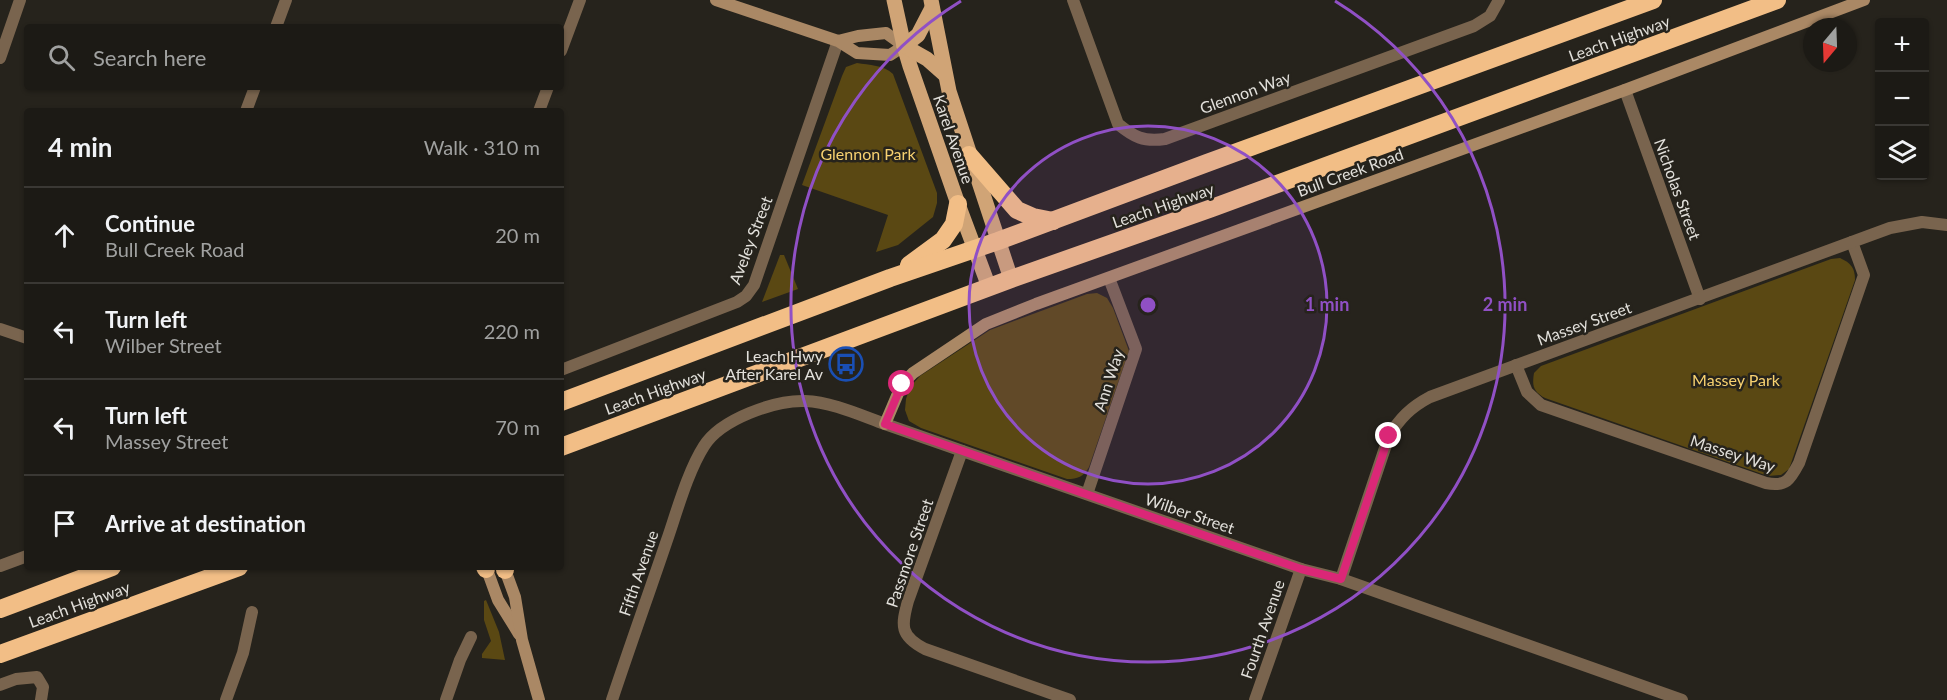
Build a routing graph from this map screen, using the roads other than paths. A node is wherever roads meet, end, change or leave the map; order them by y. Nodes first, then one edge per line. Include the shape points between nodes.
1 (20, 0) edge
2 (286, 0) edge
3 (580, 0) edge
4 (716, 0) edge
5 (894, 0) edge
6 (1073, 0) edge
7 (1499, 0) edge
8 (1653, 0) edge
9 (1777, 0) edge
10 (1864, 0) edge
11 (931, 4) edge
12 (277, 24) edge
13 (838, 41) junction
14 (564, 43) edge
15 (904, 46) junction
16 (0, 58) edge
17 (944, 74) junction
18 (254, 90) edge
19 (547, 90) edge
20 (1625, 90) junction
21 (247, 108) edge
22 (540, 108) edge
23 (969, 155) junction
24 (958, 204) junction
25 (1053, 220) junction
26 (1947, 225) edge
27 (998, 241) junction
28 (1852, 242) junction
29 (975, 249) junction
30 (890, 278) junction
31 (1109, 278) junction
32 (1011, 279) junction
33 (989, 287) junction
34 (1700, 299) junction
35 (0, 329) edge
36 (24, 337) edge
37 (1516, 365) junction
38 (564, 369) edge
39 (564, 401) edge
40 (885, 424) junction
41 (564, 446) edge
42 (962, 451) junction
43 (698, 457) joint
44 (1087, 494) junction
45 (24, 557) edge
46 (0, 566) edge
47 (1301, 569) junction
48 (104, 570) edge
49 (231, 570) edge
50 (495, 570) edge
51 (496, 570) edge
52 (1341, 579) junction
53 (0, 609) edge
54 (252, 612) dead end
55 (471, 637) dead end
56 (522, 640) junction
57 (0, 654) edge
58 (0, 685) edge
59 (41, 700) edge
60 (226, 700) edge
61 (446, 700) edge
62 (539, 700) edge
63 (612, 700) edge
64 (1070, 700) edge
65 (1255, 700) edge
66 (1682, 700) edge

1 - 16 street
2 - 12 street
3 - 14 street
4 - 13 street
5 - 15 main road, Karel Avenue
6 - 7 street, Glennon Way via 1118,124 1132,136 1150,141 1165,139 1474,26 1490,15
8 - 25 highway, Leach Highway
9 - 32 highway, Leach Highway
10 - 20 street, Bull Creek Road
11 - 15 main road via 918,35
11 - 17 main road, Karel Avenue
13 - 15 street via 886,33
13 - 15 street via 857,53 890,55
13 - 38 street, Aveley Street via 754,285 746,296
15 - 17 main road
15 - 24 main road, Karel Avenue
17 - 23 main road, Karel Avenue
18 - 21 street
19 - 22 street
20 - 31 street, Bull Creek Road
20 - 34 street, Nicholas Street
23 - 25 highway via 1017,210
23 - 27 main road, Karel Avenue
24 - 29 main road, Karel Avenue
24 - 30 highway via 954,224 943,240
25 - 27 highway, Leach Highway
26 - 28 street, Massey Street via 1900,225
27 - 29 highway, Leach Highway
27 - 32 main road, Karel Avenue
28 - 34 street, Massey Street
28 - 37 street, Massey Way via 1864,275 1799,463 1790,480 1782,483 1766,483 1541,405 1527,392
29 - 30 highway, Leach Highway
29 - 33 main road, Karel Avenue
30 - 39 highway, Leach Highway
31 - 40 street, Bull Creek Road via 986,324 913,373 902,384
31 - 44 street, Ann Way via 1136,349
32 - 33 highway, Leach Highway
33 - 41 highway, Leach Highway
34 - 37 street, Massey Street
35 - 36 street
37 - 52 street, Massey Street via 1413,405 1399,421 1389,436
40 - 42 street, Wilber Street
40 - 43 street, Wilber Street via 826,404 790,402 726,423 712,434
42 - 44 street, Wilber Street
42 - 64 street, Passmore Street via 908,601 902,621 904,632 925,649
43 - 63 street, Fifth Avenue
44 - 47 street, Wilber Street
45 - 46 street
47 - 52 street, Wilber Street
47 - 65 street, Fourth Avenue
48 - 53 highway, Leach Highway
49 - 57 highway, Leach Highway
50 - 56 street via 498,600
51 - 56 street via 515,597
52 - 66 street, Wilber Street
54 - 60 street
55 - 61 street
56 - 62 street
58 - 59 street via 37,677 43,687

